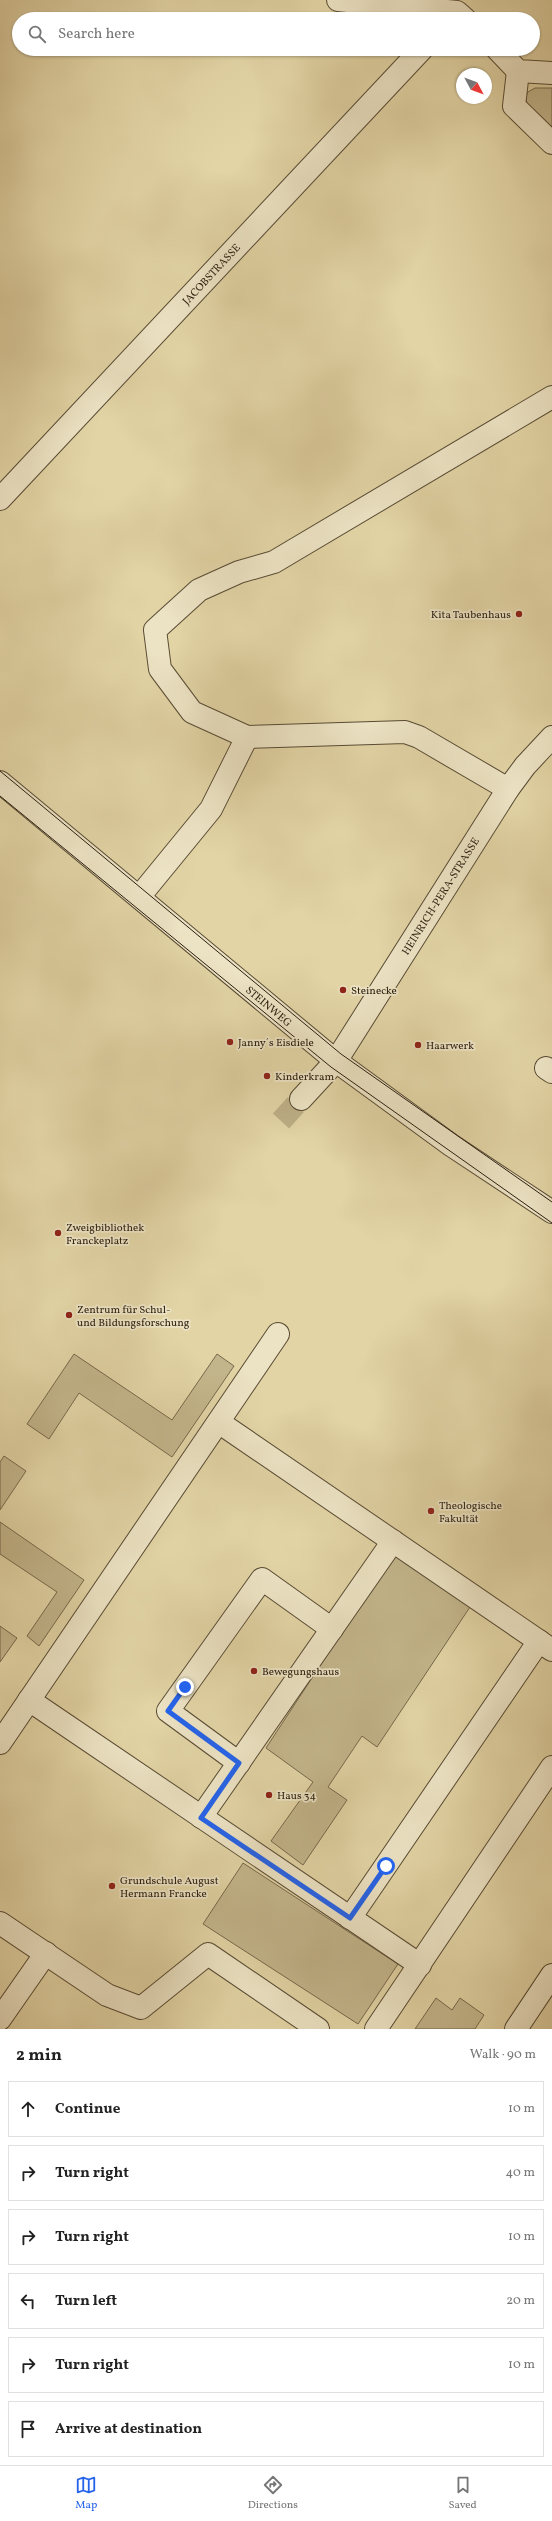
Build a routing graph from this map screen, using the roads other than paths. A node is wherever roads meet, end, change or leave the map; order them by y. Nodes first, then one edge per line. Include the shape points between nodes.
1 (338, 0) edge
2 (460, 12) edge
3 (415, 56) edge
4 (504, 56) edge
5 (518, 71) junction
6 (552, 73) edge
7 (552, 143) edge
8 (552, 397) edge
9 (0, 499) edge
10 (247, 737) junction
11 (552, 737) edge
12 (0, 782) edge
13 (508, 789) junction
14 (139, 897) junction
15 (336, 1061) junction
16 (301, 1099) tunnel mouth
17 (552, 1212) edge
18 (278, 1334) dead end
19 (220, 1423) junction
20 (393, 1541) junction
21 (332, 1629) junction
22 (545, 1646) edge
23 (30, 1700) junction
24 (0, 1743) edge
25 (239, 1763) junction
26 (552, 1767) edge
27 (201, 1818) junction
28 (350, 1918) junction
29 (0, 1923) edge
30 (46, 1953) junction
31 (420, 1965) junction
32 (552, 1975) edge
33 (0, 2019) edge
34 (318, 2029) edge
35 (376, 2029) edge
36 (516, 2029) edge

1 - 2 street
3 - 9 street, JACOBSTRASSE
4 - 5 street
5 - 6 street
5 - 7 street via 514,106
8 - 10 street via 274,562 239,572 199,590 155,630 160,669 192,712
10 - 13 street via 404,732 419,737
10 - 14 street via 211,809
11 - 13 street, HEINRICH-PERA-STRASSE via 529,761
12 - 14 street, STEINWEG
13 - 15 street, HEINRICH-PERA-STRASSE
14 - 15 street, STEINWEG
15 - 16 street, HEINRICH-PERA-STRASSE
15 - 17 street, STEINWEG via 451,1145
18 - 19 street
19 - 20 street
19 - 23 street via 146,1527
20 - 21 street
20 - 22 street
21 - 25 street
21 - 25 street via 262,1579 168,1711
22 - 28 street
23 - 24 street
23 - 27 street
25 - 27 street
26 - 31 street
27 - 28 street
28 - 31 street
29 - 30 street
30 - 33 street
30 - 34 street via 108,1995 140,2008 208,1954
31 - 35 street
32 - 36 street

